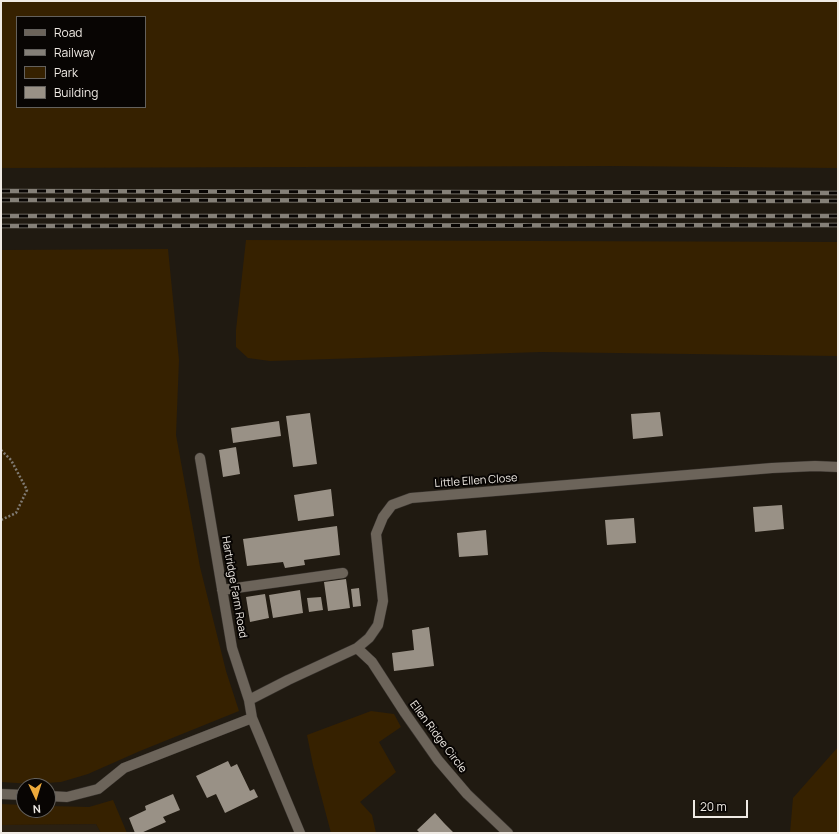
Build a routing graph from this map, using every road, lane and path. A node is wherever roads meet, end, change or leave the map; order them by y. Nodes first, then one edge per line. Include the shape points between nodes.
1 (1, 450) edge
2 (200, 458) dead end
3 (838, 467) edge
4 (1, 520) edge
5 (343, 572) dead end
6 (222, 590) junction
7 (357, 648) junction
8 (249, 700) junction
9 (252, 718) junction
10 (1, 794) edge
11 (16, 795) edge
12 (56, 796) edge
13 (300, 833) edge
14 (508, 833) edge

1 - 4 path via 11,460 27,490 16,513
2 - 6 street, Hartridge Farm Road
3 - 7 street, Little Ellen Close via 772,468 411,498 392,505 383,517 376,534 383,600 378,625 369,638
5 - 6 street
6 - 8 street, Hartridge Farm Road via 232,648
7 - 8 street, Little Ellen Close
7 - 14 street, Ellen Ridge Circle via 372,662 438,760 467,794
8 - 9 street, Hartridge Farm Road
9 - 12 street via 124,768 98,789 67,797
9 - 13 street, Hartridge Farm Road
10 - 11 street

